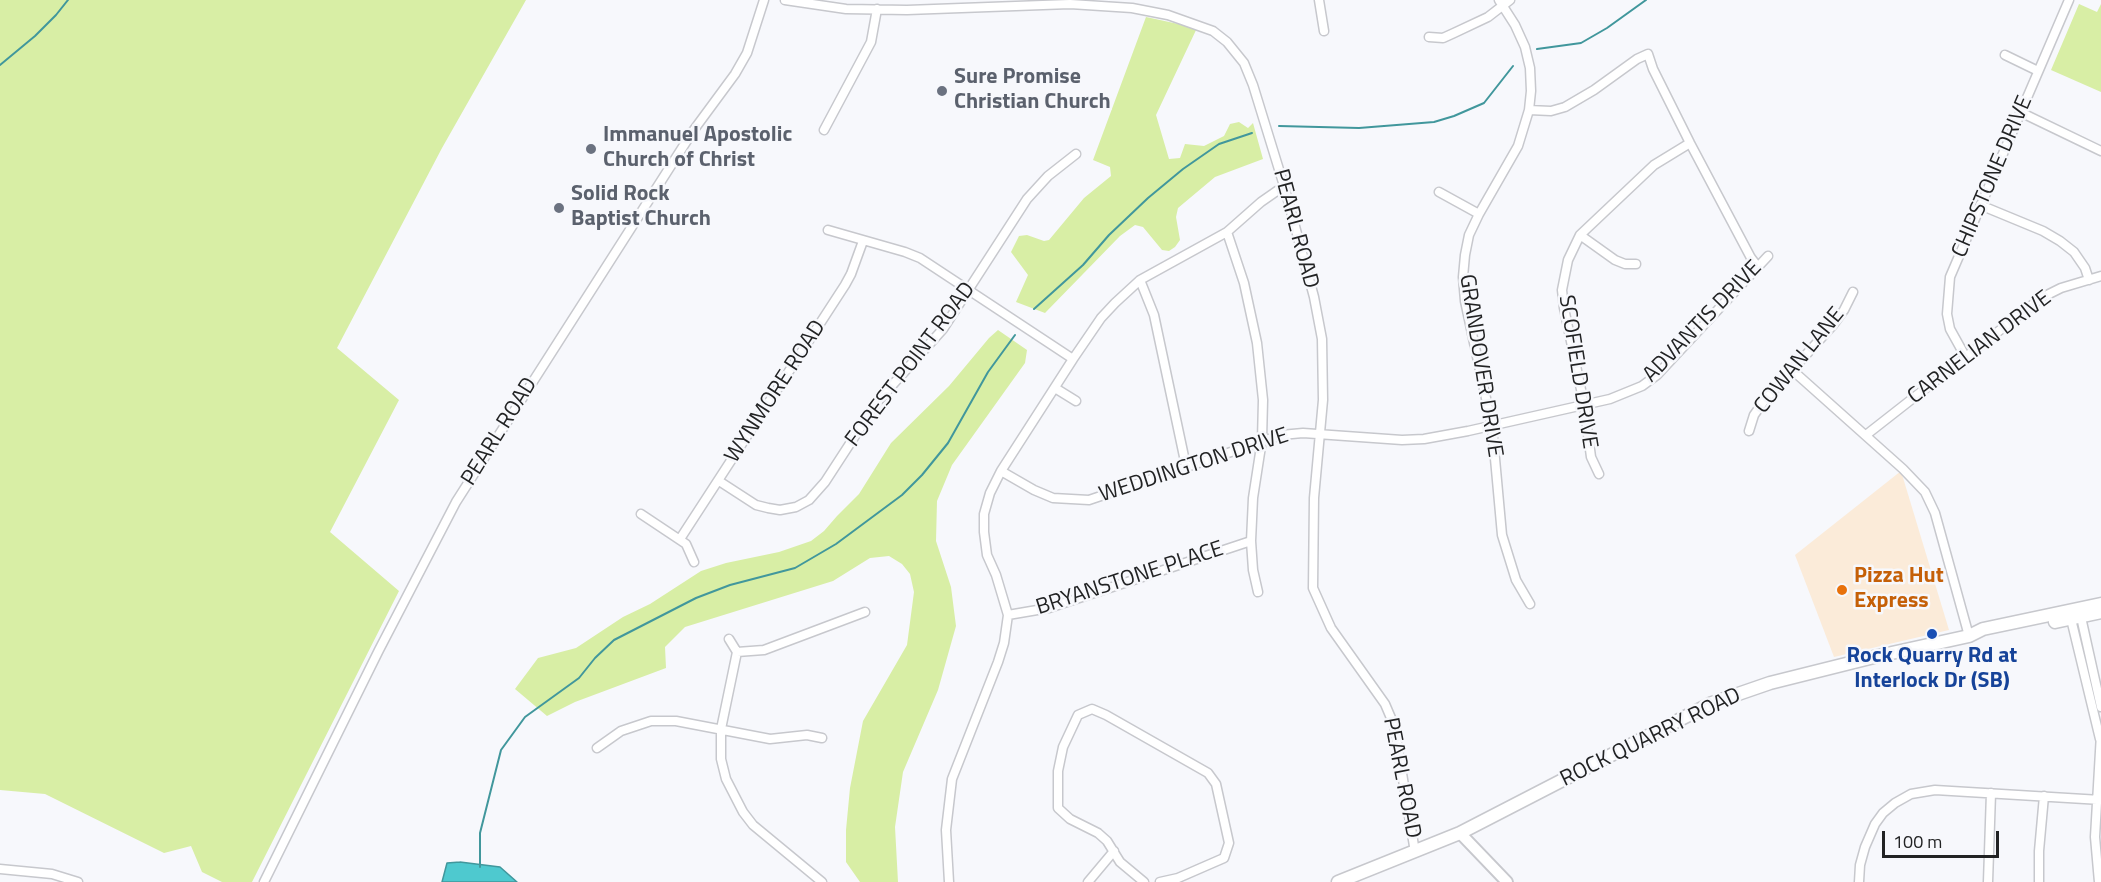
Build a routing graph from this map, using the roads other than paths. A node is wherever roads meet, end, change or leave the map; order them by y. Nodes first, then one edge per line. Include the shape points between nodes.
1 (764, 0) edge
2 (785, 0) edge
3 (1319, 0) edge
4 (2068, 0) edge
5 (1504, 2) edge
6 (987, 3) edge
7 (1085, 3) edge
8 (877, 9) junction
9 (1324, 31) dead end
10 (1429, 37) dead end
11 (2005, 55) dead end
12 (2038, 71) junction
13 (1529, 110) junction
14 (2020, 112) junction
15 (824, 130) dead end
16 (1690, 143) junction
17 (2101, 151) edge
18 (1076, 154) dead end
19 (1284, 186) junction
20 (1439, 192) dead end
21 (1980, 205) junction
22 (1479, 214) junction
23 (828, 230) dead end
24 (1227, 232) junction
25 (1580, 235) junction
26 (863, 241) junction
27 (1768, 256) dead end
28 (1636, 264) dead end
29 (1758, 267) junction
30 (2101, 276) edge
31 (1140, 280) junction
32 (2089, 280) junction
33 (969, 289) junction
34 (1853, 292) dead end
35 (1965, 356) junction
36 (1073, 358) junction
37 (1791, 369) junction
38 (1055, 388) junction
39 (1076, 401) dead end
40 (1584, 404) junction
41 (1492, 426) junction
42 (1749, 431) dead end
43 (1321, 434) junction
44 (1866, 435) junction
45 (1262, 440) junction
46 (1186, 466) junction
47 (1001, 471) junction
48 (1599, 474) dead end
49 (719, 481) junction
50 (641, 514) dead end
51 (680, 539) junction
52 (1251, 541) junction
53 (694, 562) dead end
54 (1258, 592) dead end
55 (1530, 604) dead end
56 (2101, 604) edge
57 (865, 612) dead end
58 (2101, 612) edge
59 (1008, 615) junction
60 (2076, 618) junction
61 (1973, 635) junction
62 (729, 639) dead end
63 (737, 652) junction
64 (2101, 707) edge
65 (721, 729) junction
66 (2101, 737) edge
67 (822, 738) dead end
68 (597, 748) dead end
69 (1991, 793) junction
70 (2044, 796) junction
71 (2099, 800) edge
72 (1460, 832) junction
73 (1114, 851) junction
74 (1415, 852) junction
75 (0, 869) edge
76 (78, 882) edge
77 (264, 882) edge
78 (822, 882) edge
79 (949, 882) edge
80 (1088, 882) edge
81 (1144, 882) edge
82 (1160, 882) edge
83 (1338, 882) edge
84 (1507, 882) edge
85 (1859, 882) edge
86 (1988, 882) edge
87 (2039, 882) edge
88 (2099, 882) edge

1 - 77 street, PEARL ROAD via 747,53 735,74 693,131 456,502
2 - 8 street, PEARL ROAD via 846,9
3 - 9 street
4 - 12 street, CHIPSTONE DRIVE
5 - 10 street via 1488,17 1448,36
5 - 13 street, GRANDOVER DRIVE via 1525,47 1530,68
6 - 7 street, PEARL ROAD
6 - 8 street, PEARL ROAD
7 - 19 street, PEARL ROAD via 1168,15 1213,31 1227,42 1249,74
8 - 15 street via 871,42
11 - 12 street
12 - 14 street, CHIPSTONE DRIVE
13 - 16 street via 1566,107 1648,54
13 - 22 street, GRANDOVER DRIVE via 1518,146
14 - 17 street
14 - 21 street, CHIPSTONE DRIVE
16 - 25 street, SCOFIELD DRIVE via 1654,165
16 - 29 street
18 - 33 street, FOREST POINT ROAD via 1027,199
19 - 24 street
19 - 43 street, PEARL ROAD via 1322,339
20 - 22 street
21 - 32 street via 2060,241 2074,252
21 - 35 street, CHIPSTONE DRIVE via 1950,277 1947,295 1950,329
22 - 41 street, GRANDOVER DRIVE via 1469,235 1463,277
23 - 26 street
24 - 31 street
24 - 45 street via 1244,283 1257,343 1263,400
25 - 28 street via 1616,260
25 - 40 street, SCOFIELD DRIVE via 1568,260 1562,290
26 - 33 street via 920,258
26 - 49 street, WYNMORE ROAD via 846,285
27 - 29 street, ADVANTIS DRIVE
29 - 40 street, ADVANTIS DRIVE via 1657,375 1628,393
30 - 32 street, CARNELIAN DRIVE
31 - 36 street via 1101,318
31 - 46 street via 1154,315
32 - 35 street, CARNELIAN DRIVE via 2041,298
33 - 36 street
33 - 49 street, FOREST POINT ROAD via 943,328 876,402 825,482 809,500 796,507 768,508 756,505
34 - 37 street, COWAN LANE via 1833,326
35 - 44 street, CARNELIAN DRIVE
36 - 38 street
37 - 42 street, COWAN LANE via 1754,415
37 - 44 street
38 - 39 street
38 - 47 street
40 - 41 street, ADVANTIS DRIVE
40 - 48 street, SCOFIELD DRIVE via 1591,457
41 - 43 street, ADVANTIS DRIVE via 1424,439
41 - 55 street, GRANDOVER DRIVE via 1502,535 1516,580
43 - 45 street, WEDDINGTON DRIVE via 1297,433
43 - 74 street, PEARL ROAD via 1314,498 1312,588 1331,628 1385,704 1394,725
44 - 61 street via 1925,492
45 - 46 street, WEDDINGTON DRIVE
45 - 52 street
46 - 47 street, WEDDINGTON DRIVE via 1089,500 1053,498
47 - 59 street via 984,514 984,532 987,555
49 - 51 street, WYNMORE ROAD
50 - 51 street
51 - 53 street
52 - 54 street
52 - 59 street, BRYANSTONE PLACE via 1049,608
56 - 61 main road, ROCK QUARRY ROAD via 1983,629
57 - 63 street via 764,650
58 - 60 main road, ROCK QUARRY ROAD
59 - 79 street via 998,662 952,779 946,831
60 - 61 main road, ROCK QUARRY ROAD via 1986,636
60 - 64 street
60 - 66 street
61 - 72 main road, ROCK QUARRY ROAD via 1770,683 1712,703
62 - 63 street
63 - 65 street
65 - 67 street via 770,739 807,735
65 - 68 street via 651,721 621,731
65 - 78 street via 726,779 743,812 753,825
66 - 71 street
69 - 70 street
69 - 85 street via 1925,791 1895,803 1883,813 1870,835
69 - 86 street
70 - 71 street
70 - 87 street
71 - 88 street via 2095,850
72 - 74 main road, ROCK QUARRY ROAD
72 - 84 street
73 - 80 street
73 - 81 street via 1120,862
73 - 82 street via 1098,833 1070,819 1059,808 1058,771 1063,747 1078,715 1092,710 1208,773 1216,784 1229,843 1224,858
74 - 83 main road, ROCK QUARRY ROAD
75 - 76 street via 52,874

